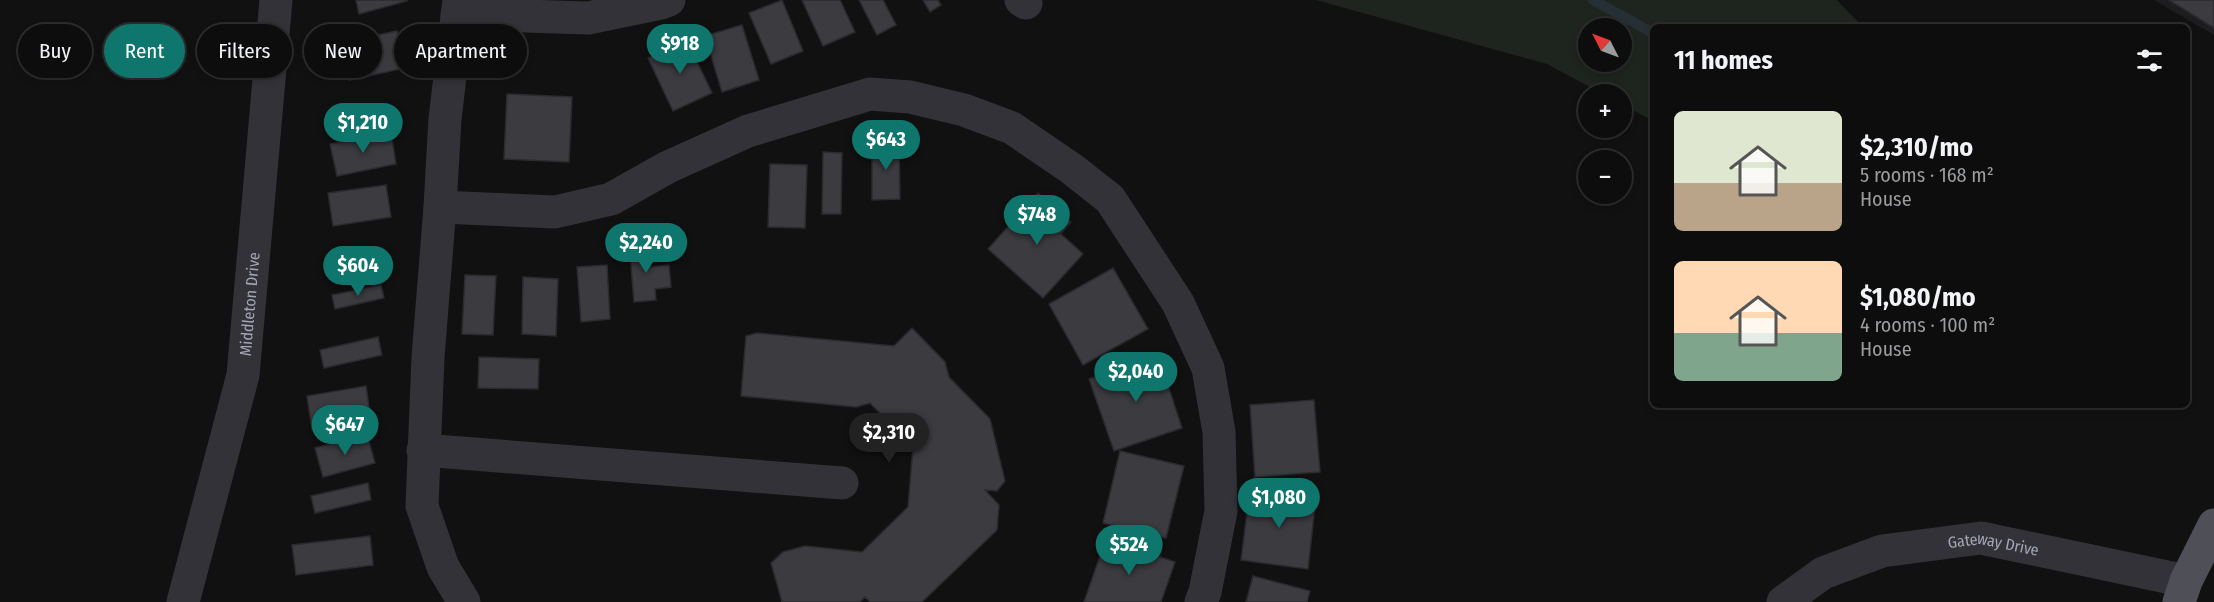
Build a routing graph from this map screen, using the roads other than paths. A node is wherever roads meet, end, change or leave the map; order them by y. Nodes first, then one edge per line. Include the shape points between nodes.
1 (276, 0) edge
2 (669, 0) edge
3 (458, 7) edge
4 (440, 207) junction
5 (423, 450) junction
6 (842, 483) dead end
7 (2214, 525) edge
8 (2193, 586) edge
9 (183, 602) edge
10 (464, 602) edge
11 (1201, 602) edge
12 (1783, 602) edge

1 - 9 street, Middleton Drive via 243,375
2 - 3 street via 588,18
3 - 4 street via 444,119
4 - 5 street
4 - 11 street via 555,212 611,199 668,167 748,131 870,94 910,97 964,110 1012,128 1110,199 1178,303 1208,368 1219,432 1221,511
5 - 6 street
5 - 10 street via 422,506 443,567
7 - 8 main road
8 - 12 street, Gateway Drive via 1981,538 1882,551 1823,573

